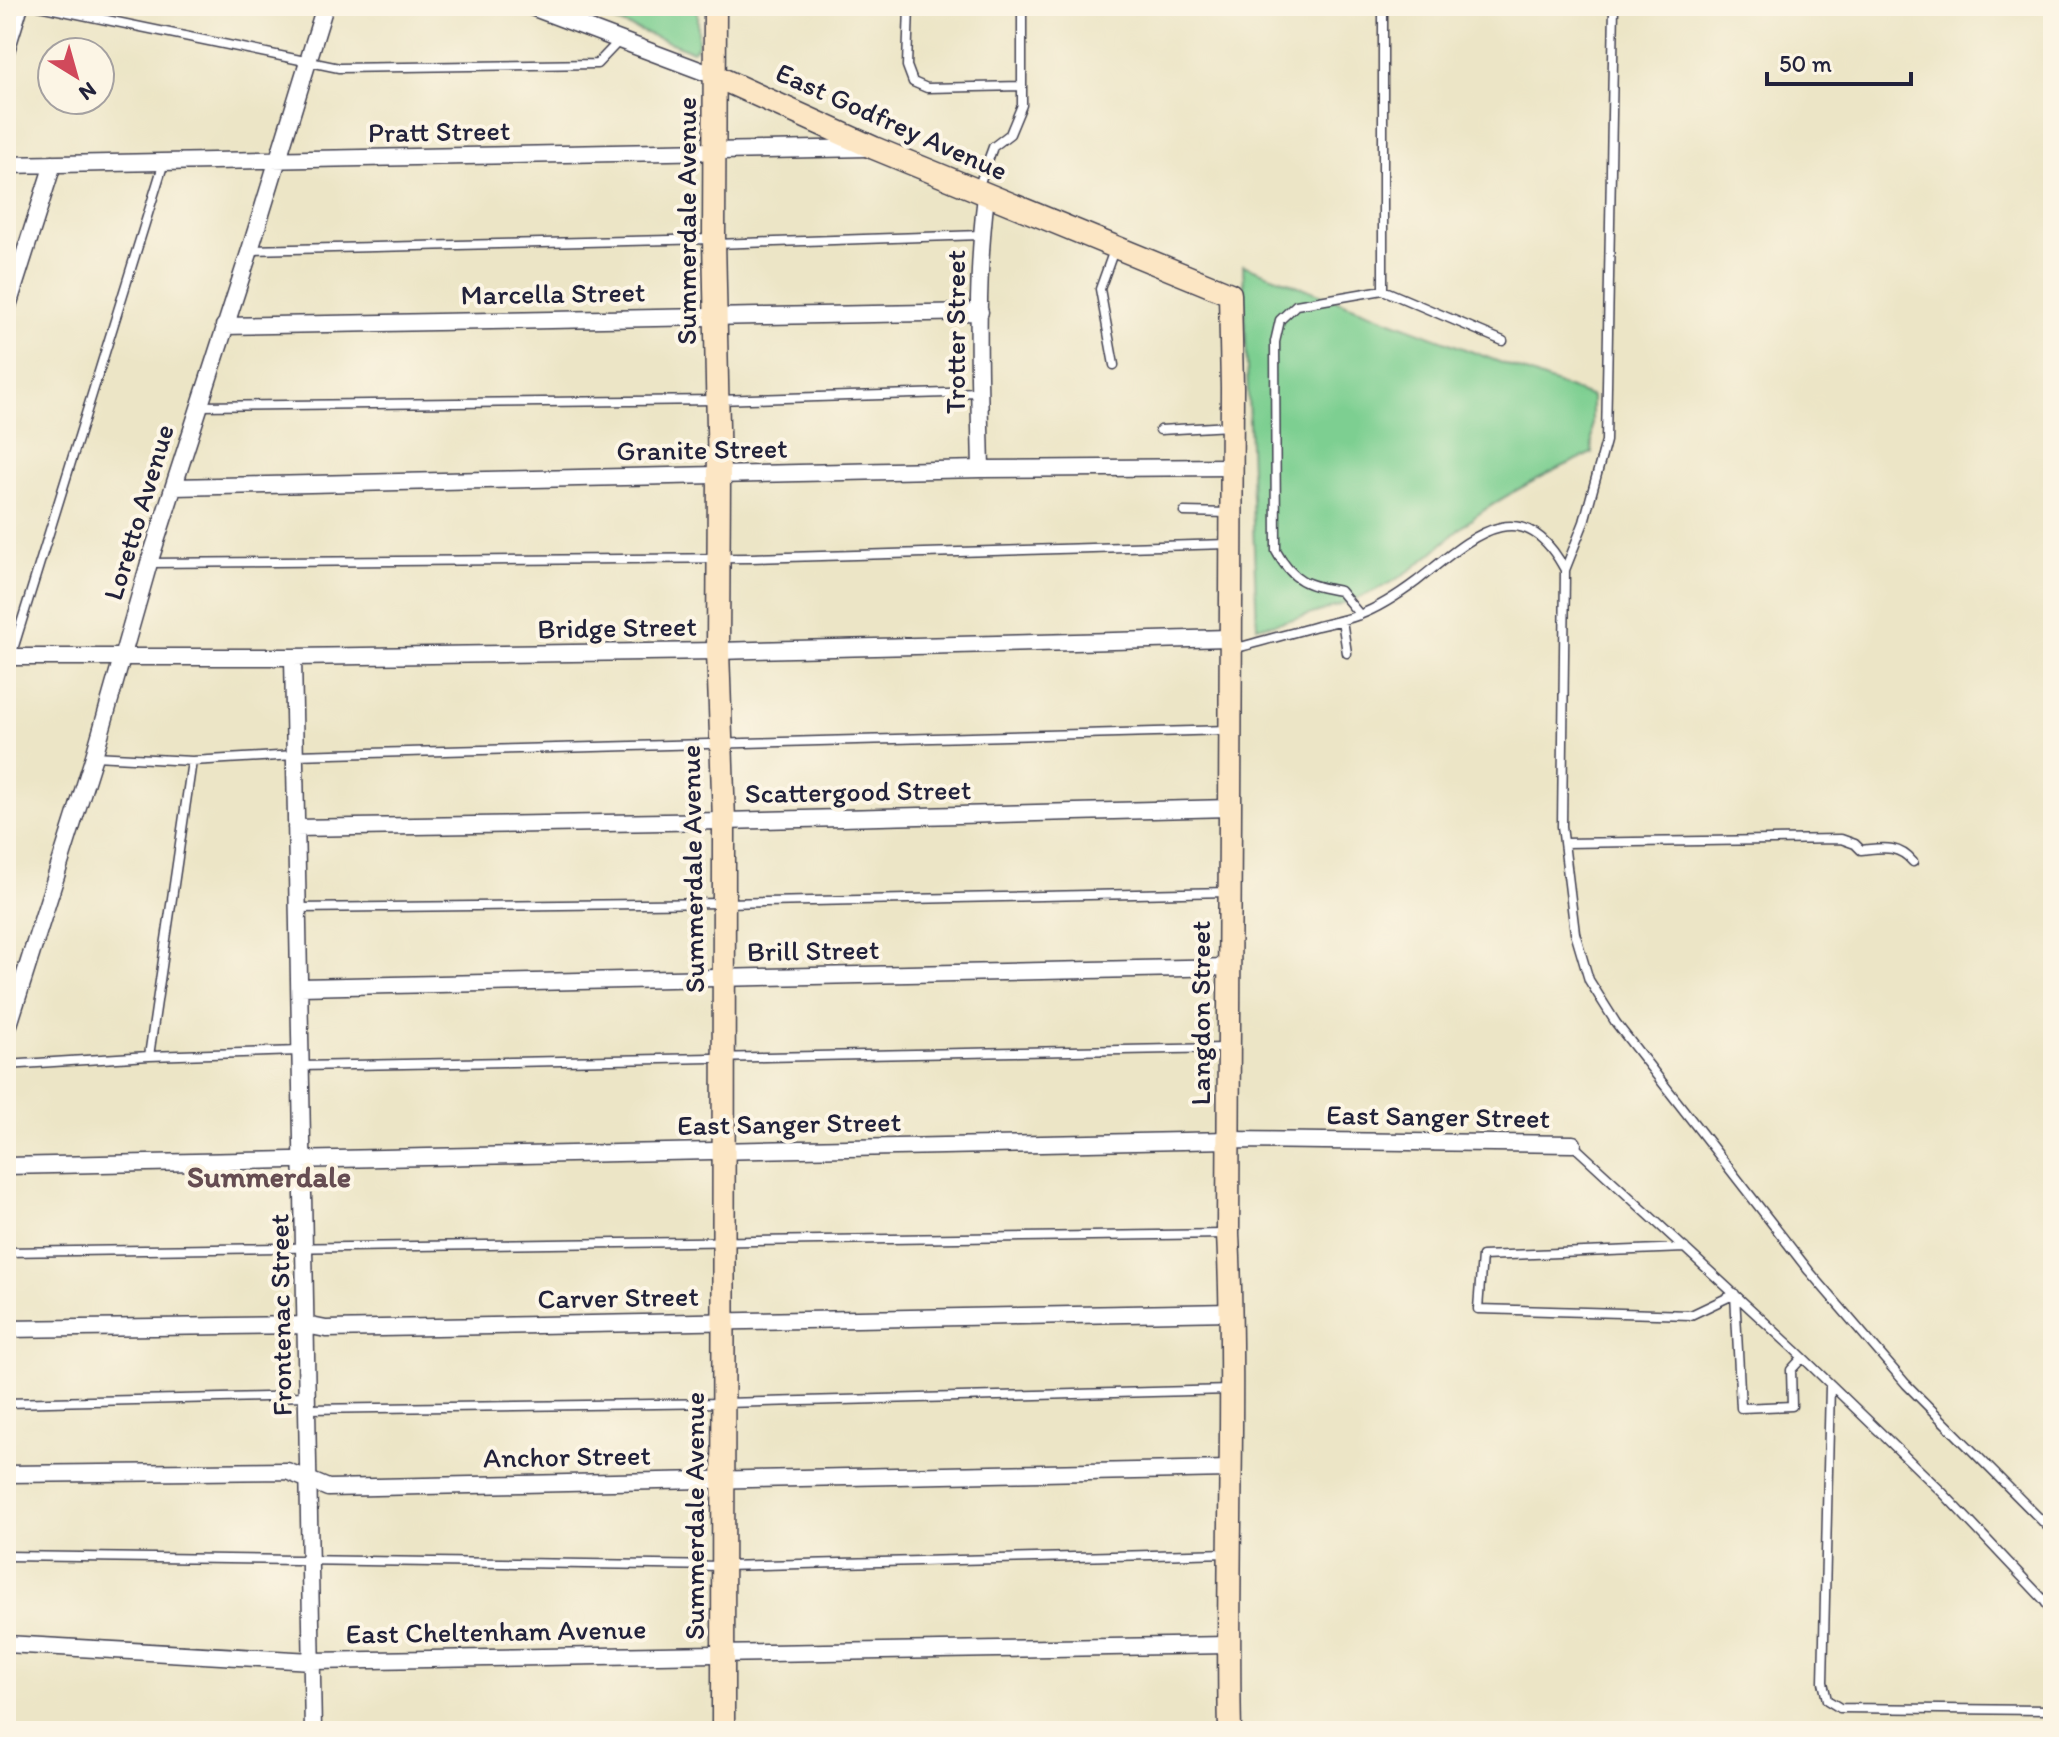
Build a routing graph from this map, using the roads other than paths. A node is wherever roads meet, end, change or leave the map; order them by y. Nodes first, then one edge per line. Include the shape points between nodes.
1 (24, 6) edge
2 (39, 6) edge
3 (325, 6) edge
4 (529, 6) edge
5 (715, 6) edge
6 (909, 6) edge
7 (1022, 6) edge
8 (1383, 6) edge
9 (1614, 6) edge
10 (619, 41) junction
11 (309, 62) junction
12 (6, 64) edge
13 (715, 76) junction
14 (1022, 86) junction
15 (874, 148) junction
16 (714, 152) junction
17 (278, 160) junction
18 (164, 162) junction
19 (53, 164) junction
20 (6, 165) edge
21 (981, 194) junction
22 (981, 235) junction
23 (714, 241) junction
24 (1116, 246) junction
25 (250, 250) junction
26 (1383, 290) junction
27 (1230, 294) joint
28 (6, 312) edge
29 (980, 312) junction
30 (716, 316) junction
31 (224, 326) junction
32 (1503, 341) dead end
33 (1114, 365) dead end
34 (979, 392) junction
35 (717, 400) junction
36 (198, 406) junction
37 (1231, 426) junction
38 (1160, 430) dead end
39 (1230, 467) junction
40 (981, 469) junction
41 (719, 475) junction
42 (174, 487) junction
43 (1184, 512) dead end
44 (1231, 513) junction
45 (1231, 544) junction
46 (719, 559) junction
47 (149, 563) junction
48 (1565, 570) junction
49 (1360, 615) junction
50 (1342, 620) junction
51 (1229, 644) junction
52 (718, 651) junction
53 (1347, 653) dead end
54 (120, 657) junction
55 (293, 657) junction
56 (8, 662) edge
57 (1230, 730) junction
58 (720, 744) junction
59 (295, 755) junction
60 (94, 756) junction
61 (192, 761) junction
62 (1230, 808) junction
63 (724, 821) junction
64 (296, 828) junction
65 (1564, 843) junction
66 (1913, 862) dead end
67 (1231, 892) junction
68 (724, 903) junction
69 (298, 908) junction
70 (1231, 967) junction
71 (724, 978) junction
72 (300, 987) junction
73 (6, 1034) edge
74 (1230, 1048) junction
75 (149, 1056) junction
76 (301, 1059) junction
77 (723, 1059) junction
78 (6, 1065) edge
79 (1229, 1140) junction
80 (1573, 1144) joint
81 (722, 1151) junction
82 (303, 1160) junction
83 (6, 1166) edge
84 (1228, 1234) junction
85 (723, 1242) junction
86 (1685, 1248) junction
87 (304, 1249) junction
88 (6, 1252) edge
89 (1735, 1294) junction
90 (1232, 1312) junction
91 (725, 1320) junction
92 (306, 1325) junction
93 (6, 1329) edge
94 (1802, 1358) junction
95 (1830, 1385) junction
96 (1230, 1390) junction
97 (307, 1402) junction
98 (6, 1403) edge
99 (724, 1403) junction
100 (1229, 1469) junction
101 (6, 1474) edge
102 (725, 1478) junction
103 (309, 1481) junction
104 (2053, 1532) edge
105 (1231, 1553) junction
106 (6, 1556) edge
107 (310, 1562) junction
108 (724, 1566) junction
109 (2053, 1613) edge
110 (6, 1644) edge
111 (1228, 1645) junction
112 (723, 1653) junction
113 (312, 1661) junction
114 (2053, 1710) edge
115 (313, 1731) edge
116 (723, 1731) edge
117 (1230, 1731) edge

1 - 12 lane
2 - 11 lane
3 - 11 street, Loretto Avenue
4 - 10 street, East Godfrey Avenue
5 - 13 street, Summerdale Avenue
6 - 14 lane via 907,66 913,82 927,88
7 - 14 lane
8 - 26 lane
9 - 48 lane via 1606,441
10 - 11 lane via 597,64 339,68
10 - 13 street, East Godfrey Avenue
11 - 17 street, Loretto Avenue
13 - 15 street, East Godfrey Avenue
13 - 16 street, Summerdale Avenue
14 - 21 lane via 1022,105 1010,134 993,147
15 - 16 street, Pratt Street
15 - 21 street, East Godfrey Avenue
16 - 17 street, Pratt Street
16 - 23 street, Summerdale Avenue
17 - 18 street, Pratt Street
17 - 25 street, Loretto Avenue
18 - 19 street, Pratt Street
18 - 56 lane
19 - 20 street, Pratt Street
19 - 28 street
21 - 22 street, Trotter Street
21 - 24 street, East Godfrey Avenue
22 - 23 lane
22 - 29 street, Trotter Street
23 - 25 lane
23 - 30 street, Summerdale Avenue
24 - 27 street, East Godfrey Avenue
24 - 33 lane via 1100,289
25 - 31 street, Loretto Avenue
26 - 32 lane
26 - 49 lane via 1296,305 1280,320 1275,342 1276,551 1288,572 1311,586 1340,591
27 - 37 street, Langdon Street
29 - 30 street, Marcella Street
29 - 34 street, Trotter Street
30 - 31 street, Marcella Street
30 - 35 street, Summerdale Avenue
31 - 36 street, Loretto Avenue
34 - 35 lane
34 - 40 street, Trotter Street
35 - 36 lane
35 - 41 street, Summerdale Avenue
36 - 42 street, Loretto Avenue
37 - 38 lane
37 - 39 street, Langdon Street
39 - 40 street, Granite Street
39 - 44 street, Langdon Street
40 - 41 street, Granite Street
41 - 42 street, Granite Street
41 - 46 street, Summerdale Avenue
42 - 47 street, Loretto Avenue
43 - 44 lane
44 - 45 street, Langdon Street
45 - 46 lane
45 - 51 street, Langdon Street
46 - 47 lane
46 - 52 street, Summerdale Avenue
47 - 54 street, Loretto Avenue
48 - 49 lane via 1542,537 1501,526 1473,536 1413,584
48 - 65 lane
49 - 50 lane
50 - 51 lane
50 - 53 lane
51 - 52 street, Bridge Street
51 - 57 street, Langdon Street
52 - 55 street, Bridge Street
52 - 58 street, Summerdale Avenue
54 - 55 street, Bridge Street
54 - 56 street, Bridge Street
54 - 60 street, Loretto Avenue
55 - 59 street, Frontenac Street
57 - 58 lane
57 - 62 street, Langdon Street
58 - 59 lane
58 - 63 street, Summerdale Avenue
59 - 61 lane
59 - 64 street, Frontenac Street
60 - 61 lane
60 - 73 street, Loretto Avenue
61 - 75 lane
62 - 63 street, Scattergood Street
62 - 67 street, Langdon Street
63 - 64 street, Scattergood Street
63 - 68 street, Summerdale Avenue
64 - 69 street, Frontenac Street
65 - 66 lane via 1841,839 1861,850 1894,847
65 - 104 lane via 1575,933 1589,980 1616,1023 1809,1271 1906,1384
67 - 68 lane
67 - 70 street, Langdon Street
68 - 69 lane
68 - 71 street, Summerdale Avenue
69 - 72 street, Frontenac Street
70 - 71 street, Brill Street
70 - 74 street, Langdon Street
71 - 72 street, Brill Street
71 - 77 street, Summerdale Avenue
72 - 76 street, Frontenac Street
74 - 77 lane
74 - 79 street, Langdon Street
75 - 76 lane
75 - 78 lane
76 - 77 lane
76 - 82 street, Frontenac Street
77 - 81 street, Summerdale Avenue
79 - 80 street, East Sanger Street
79 - 81 street, East Sanger Street
79 - 84 street, Langdon Street
80 - 86 lane
81 - 82 street, East Sanger Street
81 - 85 street, Summerdale Avenue
82 - 83 street, East Sanger Street
82 - 87 street, Frontenac Street
84 - 85 lane
84 - 90 street, Langdon Street
85 - 87 lane
85 - 91 street, Summerdale Avenue
86 - 89 lane
86 - 89 lane via 1482,1256 1478,1309 1691,1315
87 - 88 lane
87 - 92 street, Frontenac Street
89 - 94 lane
89 - 94 lane via 1741,1408 1792,1406 1791,1370
90 - 91 street, Carver Street
90 - 96 street, Langdon Street
91 - 92 street, Carver Street via 326,1329
91 - 99 street, Summerdale Avenue
92 - 93 street, Carver Street
92 - 97 street, Frontenac Street
94 - 95 lane
95 - 109 lane via 1943,1493
95 - 114 lane via 1823,1682 1827,1700 1840,1708
96 - 99 lane
96 - 100 street, Langdon Street
97 - 98 lane
97 - 99 lane
97 - 103 street, Frontenac Street
99 - 102 street, Summerdale Avenue
100 - 102 street, Anchor Street
100 - 105 street, Langdon Street
101 - 103 street, Anchor Street via 287,1471
102 - 103 street, Anchor Street via 328,1488
102 - 108 street, Summerdale Avenue
103 - 107 street, Frontenac Street
105 - 108 lane
105 - 111 street, Langdon Street
106 - 107 lane
107 - 108 lane
107 - 113 street, Frontenac Street
108 - 112 street, Summerdale Avenue
110 - 113 street, East Cheltenham Avenue
111 - 112 street, East Cheltenham Avenue
111 - 117 street, Langdon Street
112 - 113 street, East Cheltenham Avenue
112 - 116 street, Summerdale Avenue
113 - 115 street, Frontenac Street

